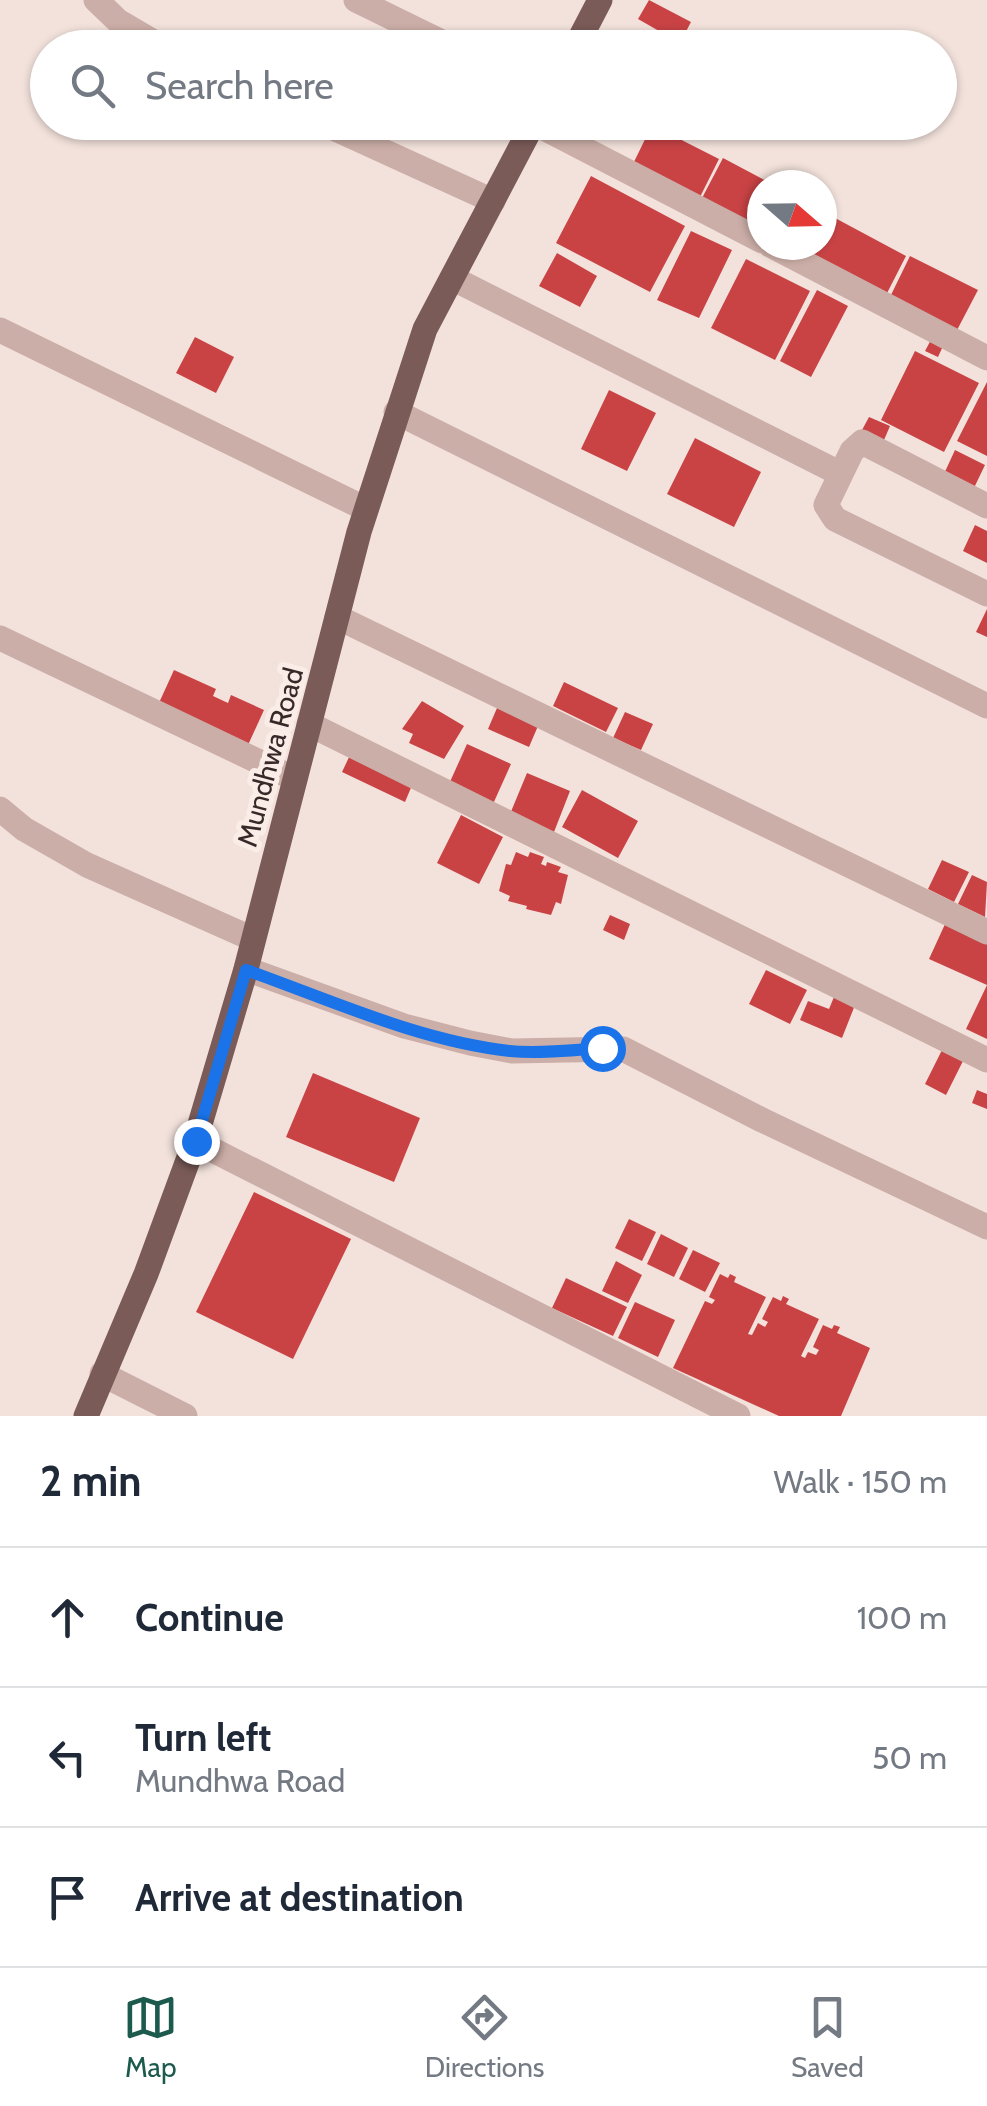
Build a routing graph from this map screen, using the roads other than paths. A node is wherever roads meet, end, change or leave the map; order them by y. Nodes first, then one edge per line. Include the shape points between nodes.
1 (96, 0) edge
2 (356, 0) edge
3 (600, 0) edge
4 (132, 30) edge
5 (417, 30) edge
6 (584, 30) edge
7 (359, 140) edge
8 (525, 140) edge
9 (567, 140) edge
10 (493, 201) junction
11 (747, 233) edge
12 (799, 260) edge
13 (452, 278) junction
14 (0, 330) edge
15 (987, 358) edge
16 (396, 412) junction
17 (839, 474) junction
18 (987, 506) edge
19 (366, 509) junction
20 (987, 594) edge
21 (337, 617) junction
22 (0, 638) edge
23 (987, 706) edge
24 (309, 724) junction
25 (295, 779) junction
26 (0, 809) edge
27 (987, 932) edge
28 (253, 939) junction
29 (246, 970) junction
30 (987, 1060) edge
31 (196, 1141) junction
32 (987, 1226) edge
33 (102, 1374) junction
34 (86, 1416) edge
35 (185, 1416) edge
36 (738, 1416) edge

1 - 4 street
2 - 5 street
3 - 6 main road
7 - 10 street
8 - 10 main road, Mundhwa Road
9 - 11 street
10 - 13 main road, Mundhwa Road
12 - 15 street
13 - 16 main road, Mundhwa Road via 425,329
13 - 17 street
14 - 19 street
16 - 19 main road, Mundhwa Road
16 - 23 street
17 - 18 street via 857,446 868,443
17 - 20 street via 826,505 835,519
19 - 21 main road, Mundhwa Road
21 - 24 main road, Mundhwa Road
21 - 27 street
22 - 25 street
24 - 25 main road, Mundhwa Road
24 - 30 street
25 - 28 main road, Mundhwa Road
26 - 28 street via 87,865
28 - 29 main road, Mundhwa Road
29 - 31 main road, Mundhwa Road
29 - 32 street via 470,1043 512,1051 623,1050
31 - 33 main road, Mundhwa Road
31 - 36 street
33 - 34 main road, Mundhwa Road
33 - 35 street

